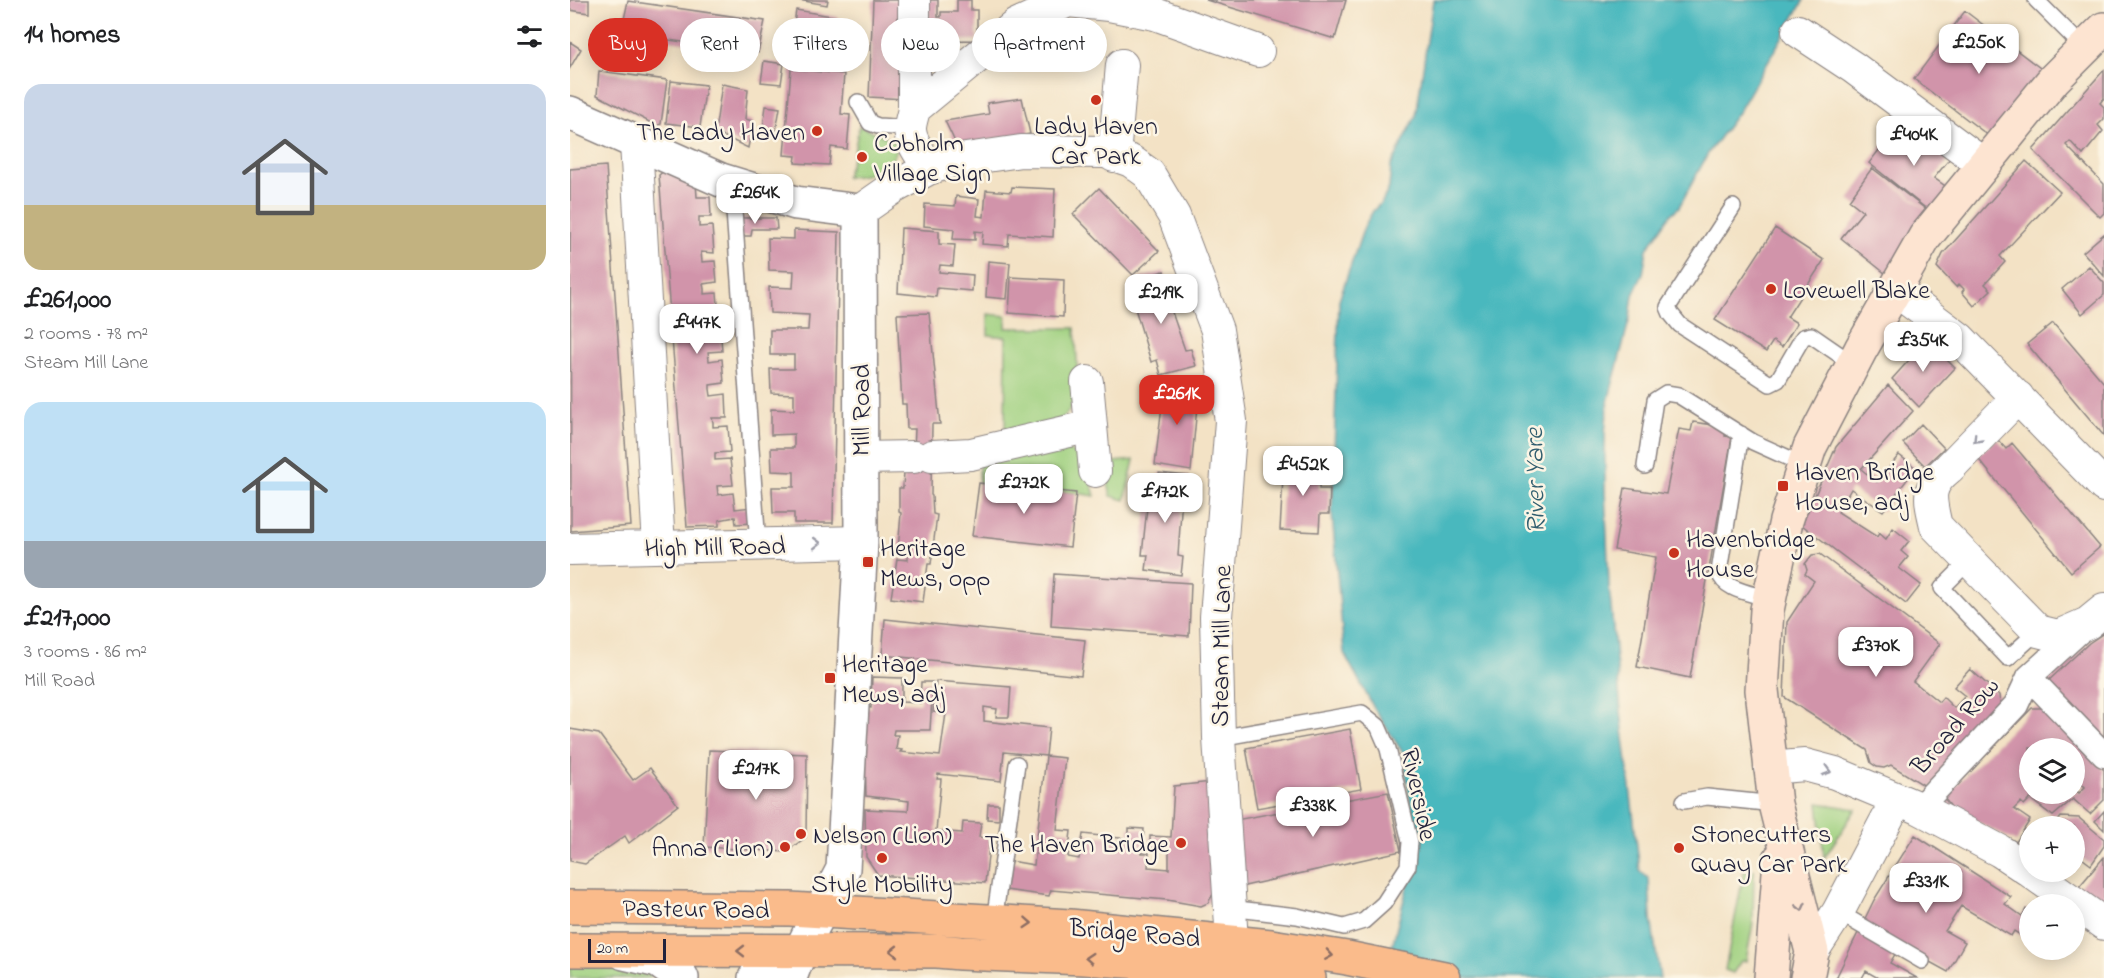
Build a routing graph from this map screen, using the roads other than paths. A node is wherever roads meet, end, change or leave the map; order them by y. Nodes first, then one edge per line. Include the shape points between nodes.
1 (914, 0) edge
2 (2036, 0) edge
3 (1049, 5) edge
4 (1186, 14) edge
5 (1798, 31) dead end
6 (2094, 38) edge
7 (1258, 51) dead end
8 (1122, 65) dead end
9 (858, 102) dead end
10 (570, 113) edge
11 (912, 118) junction
12 (636, 143) junction
13 (1123, 158) junction
14 (1983, 164) junction
15 (928, 169) junction
16 (732, 183) junction
17 (1733, 207) dead end
18 (860, 211) junction
19 (1896, 290) junction
20 (1853, 364) junction
21 (1087, 382) dead end
22 (2018, 397) junction
23 (1091, 426) junction
24 (1741, 435) junction
25 (860, 458) junction
26 (1804, 465) junction
27 (1645, 466) dead end
28 (1095, 471) dead end
29 (2104, 486) edge
30 (861, 542) junction
31 (758, 545) junction
32 (659, 547) junction
33 (570, 549) edge
34 (1769, 598) junction
35 (2096, 617) edge
36 (2029, 677) junction
37 (1219, 738) junction
38 (2104, 755) edge
39 (1017, 764) dead end
40 (1770, 768) junction
41 (1684, 801) dead end
42 (1908, 804) junction
43 (1779, 817) junction
44 (2019, 864) edge
45 (2045, 882) edge
46 (570, 907) edge
47 (1229, 908) junction
48 (823, 911) junction
49 (1838, 912) junction
50 (994, 921) junction
51 (2104, 924) edge
52 (1232, 941) junction
53 (1773, 941) junction
54 (570, 950) edge
55 (618, 951) junction
56 (1268, 958) junction
57 (1922, 961) dead end
58 (794, 964) edge
59 (1809, 965) edge
60 (681, 978) edge
61 (755, 978) edge
62 (1309, 978) edge
63 (1444, 978) edge
64 (1748, 978) edge
65 (1771, 978) edge

1 - 11 street
2 - 6 lane
3 - 4 street via 1068,2 1155,14
3 - 11 street via 1016,25
4 - 7 street
5 - 14 street
6 - 14 main road
8 - 13 street
9 - 11 lane via 870,123 878,126
10 - 12 street
11 - 15 street via 912,141
12 - 16 street
12 - 32 street
13 - 15 street via 1105,152 1021,151 952,161
13 - 37 street, Steam Mill Lane via 1149,174 1174,216 1219,342 1231,421 1216,617
14 - 19 main road via 1925,237
15 - 18 street
16 - 18 street via 796,203
16 - 31 lane
17 - 20 lane via 1668,307 1671,314 1680,325 1770,384 1778,380 1803,337 1811,335
18 - 25 street, Mill Road
19 - 20 main road
19 - 22 street via 1959,338
20 - 26 main road
21 - 23 street
22 - 29 street
22 -> 35 street via 1937,477 1931,490 1936,526 2038,631 2058,636
23 - 25 street via 971,454
23 - 28 street
24 - 26 lane
24 - 27 lane via 1678,395 1666,393 1655,400
24 - 34 lane via 1719,572 1721,580 1729,586
25 - 30 street, Mill Road
26 - 34 main road via 1786,521
31 -> 30 street, High Mill Road
30 - 48 street, Mill Road via 843,869
31 - 32 street, High Mill Road
32 - 33 street, High Mill Road
34 - 40 main road via 1762,690
35 - 36 street, Broad Row
36 - 38 street, Broad Row
36 - 42 street, Broad Row via 2016,705
37 - 47 street, Steam Mill Lane
37 - 47 lane, Riverside via 1362,713 1378,726 1388,749 1410,842 1408,866 1384,903 1364,921 1344,927 1297,916
39 - 50 lane
40 -> 42 street via 1805,765 1835,773
40 - 43 main road
41 - 43 lane via 1707,797
42 - 44 street
42 - 49 street
43 - 53 main road
43 -> 59 main road
45 - 51 street
46 - 48 main road, Pasteur Road
47 - 52 street, Steam Mill Lane
48 - 50 main road, Bridge Road
48 - 58 street, Mill Road
49 - 57 lane
49 - 59 street
50 -> 52 main road, Bridge Road
52 - 56 main road, Bridge Road
53 - 64 main road
53 - 65 main road
54 - 55 main road, Pasteur Road
58 -> 55 main road, Pasteur Road
55 - 60 street via 658,961
56 -> 58 main road, Bridge Road via 1084,958 937,951
56 - 62 main road, Bridge Road
56 -> 63 main road, Bridge Road via 1347,958
58 - 61 street via 759,972

